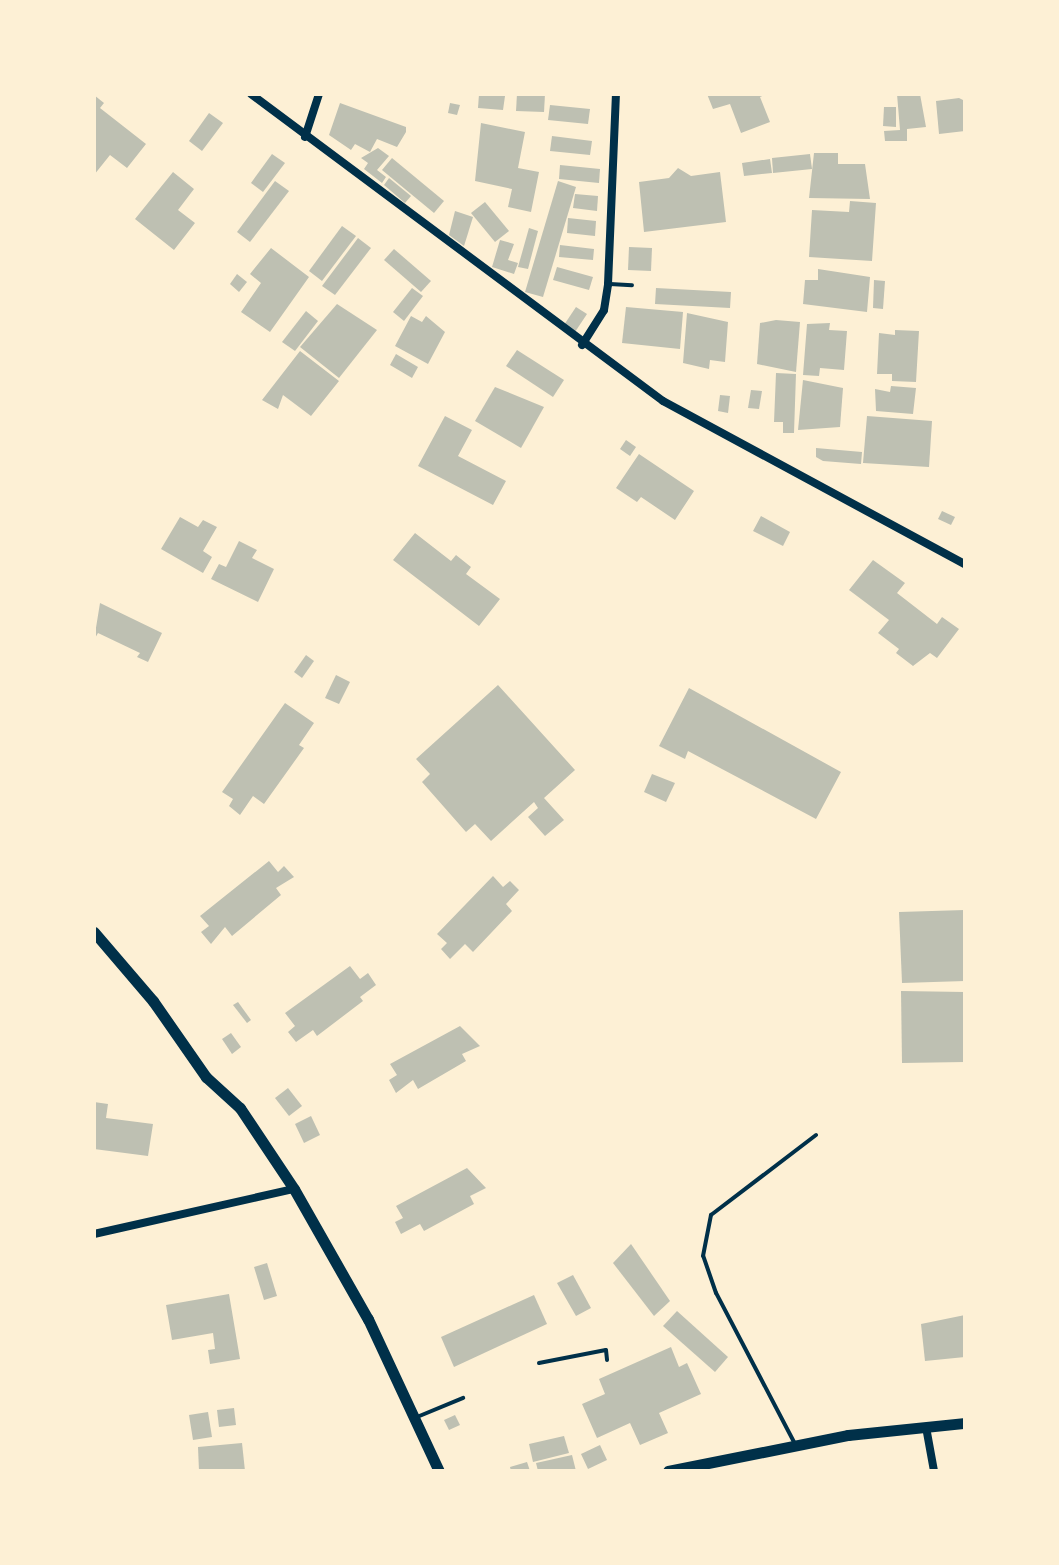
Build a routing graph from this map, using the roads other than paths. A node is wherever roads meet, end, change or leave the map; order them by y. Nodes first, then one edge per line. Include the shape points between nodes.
1 (251, 94) edge
2 (319, 94) edge
3 (616, 94) edge
4 (305, 137) junction
5 (608, 284) junction
6 (632, 285) dead end
7 (582, 345) junction
8 (965, 564) edge
9 (94, 932) edge
10 (816, 1135) dead end
11 (294, 1189) junction
12 (94, 1234) edge
13 (463, 1398) dead end
14 (417, 1417) junction
15 (965, 1423) edge
16 (926, 1427) junction
17 (795, 1444) junction
18 (439, 1471) edge
19 (668, 1471) edge
20 (934, 1471) edge

1 - 4 street
2 - 4 street
3 - 5 street
4 - 7 street
5 - 6 lane
5 - 7 street via 604,310
7 - 8 street via 663,401
9 - 11 street via 153,1001 206,1077 240,1108
10 - 17 lane via 711,1215 703,1256 716,1293
11 - 12 street
11 - 14 street
13 - 14 lane
14 - 18 street
15 - 16 street
16 - 17 street
16 - 20 street
17 - 19 street

